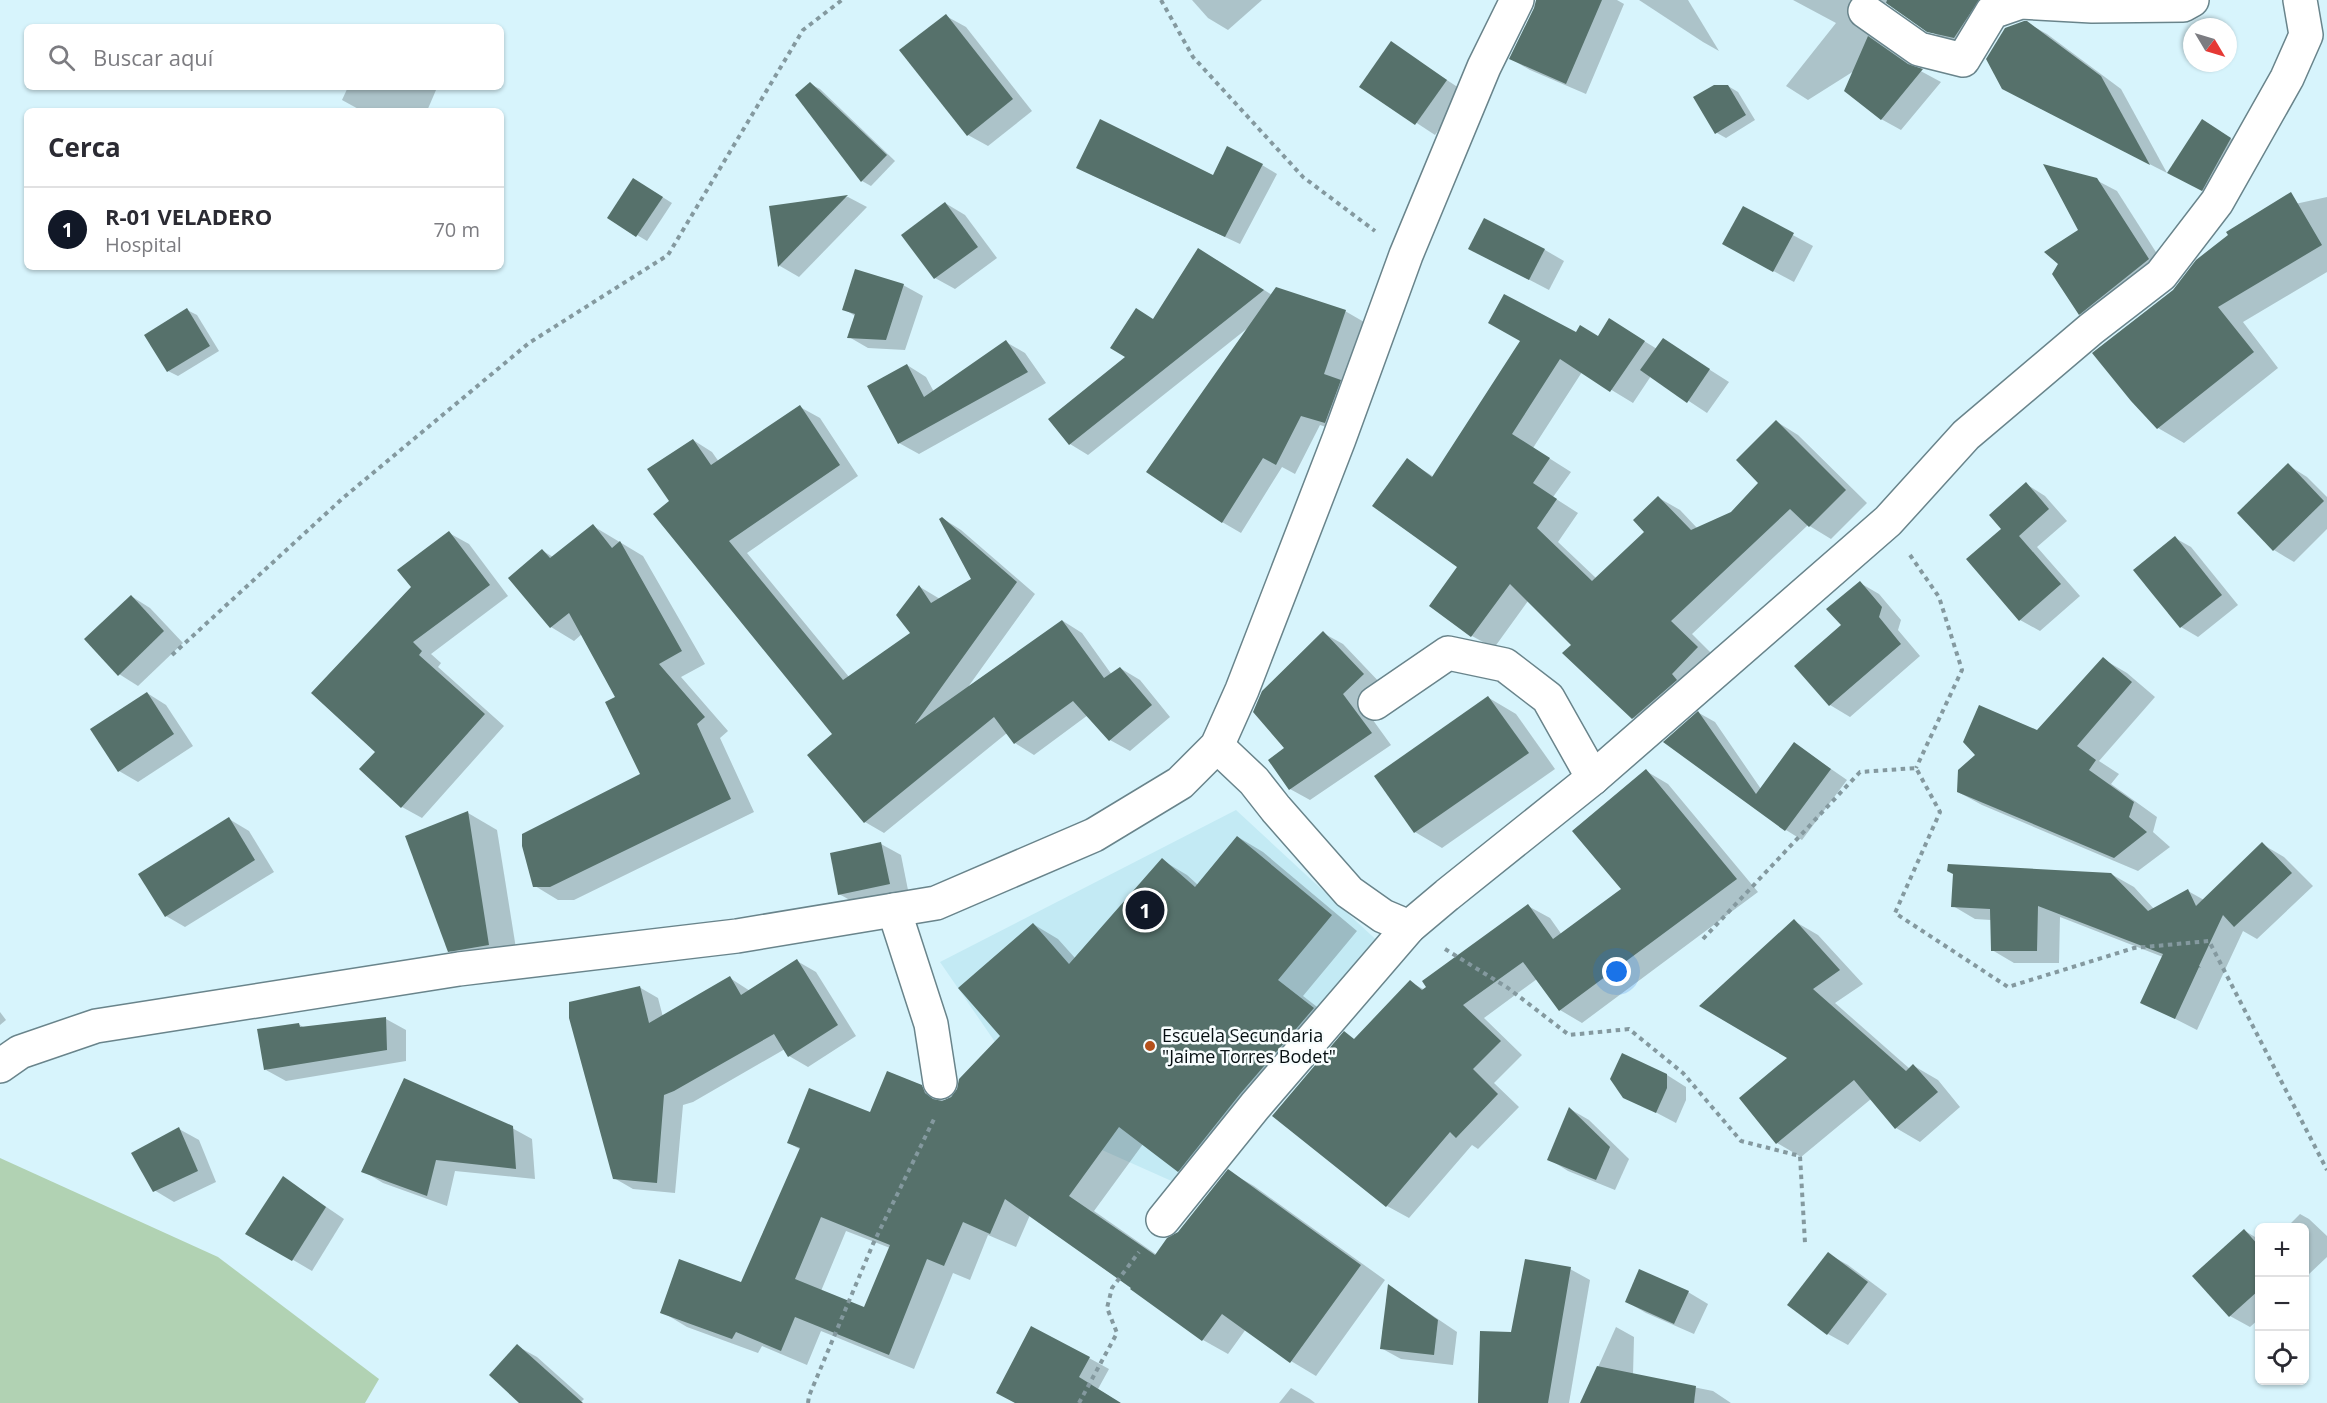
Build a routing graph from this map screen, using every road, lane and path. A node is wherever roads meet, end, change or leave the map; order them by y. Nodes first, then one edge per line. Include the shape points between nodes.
1 (842, 0) edge
2 (1161, 0) edge
3 (1517, 0) edge
4 (2192, 0) edge
5 (2300, 0) edge
6 (1865, 11) dead end
7 (1406, 255) junction
8 (1888, 521) junction
9 (172, 655) dead end
10 (1375, 703) dead end
11 (1217, 746) junction
12 (1916, 768) junction
13 (1593, 778) junction
14 (894, 910) junction
15 (1409, 927) junction
16 (1703, 939) dead end
17 (0, 1066) edge
18 (940, 1082) joint
19 (2327, 1170) edge
20 (1163, 1220) joint
21 (1805, 1243) dead end
22 (808, 1403) edge
23 (1078, 1403) edge

1 - 9 path via 803,30 669,255 529,343 343,498
2 - 7 path via 1193,57 1304,177
3 - 7 street via 1484,67
4 - 6 street via 2184,4 2092,6 2021,2 1992,12 1963,60 1919,49
5 - 8 street via 2306,35 2287,78 2217,202 2162,275 1965,435
7 - 11 street via 1274,608
8 - 12 path via 1939,597 1962,670
8 - 13 street
10 - 13 street via 1448,653 1505,665 1548,699
11 - 14 street via 1180,783 1094,836 936,903
11 - 15 street via 1254,781 1349,892 1383,916
12 - 16 path via 1860,772
12 - 19 path via 1940,812 1895,913 2008,987 2134,948 2209,941
13 - 15 street
14 - 17 street via 737,936 459,969 107,1024 21,1052
14 - 18 street via 931,1024
15 - 20 street
15 - 21 path via 1508,988 1569,1035 1629,1029 1683,1073 1741,1141 1800,1156
18 - 22 path via 943,1101 873,1244
20 - 23 path via 1112,1288 1107,1308 1117,1333

